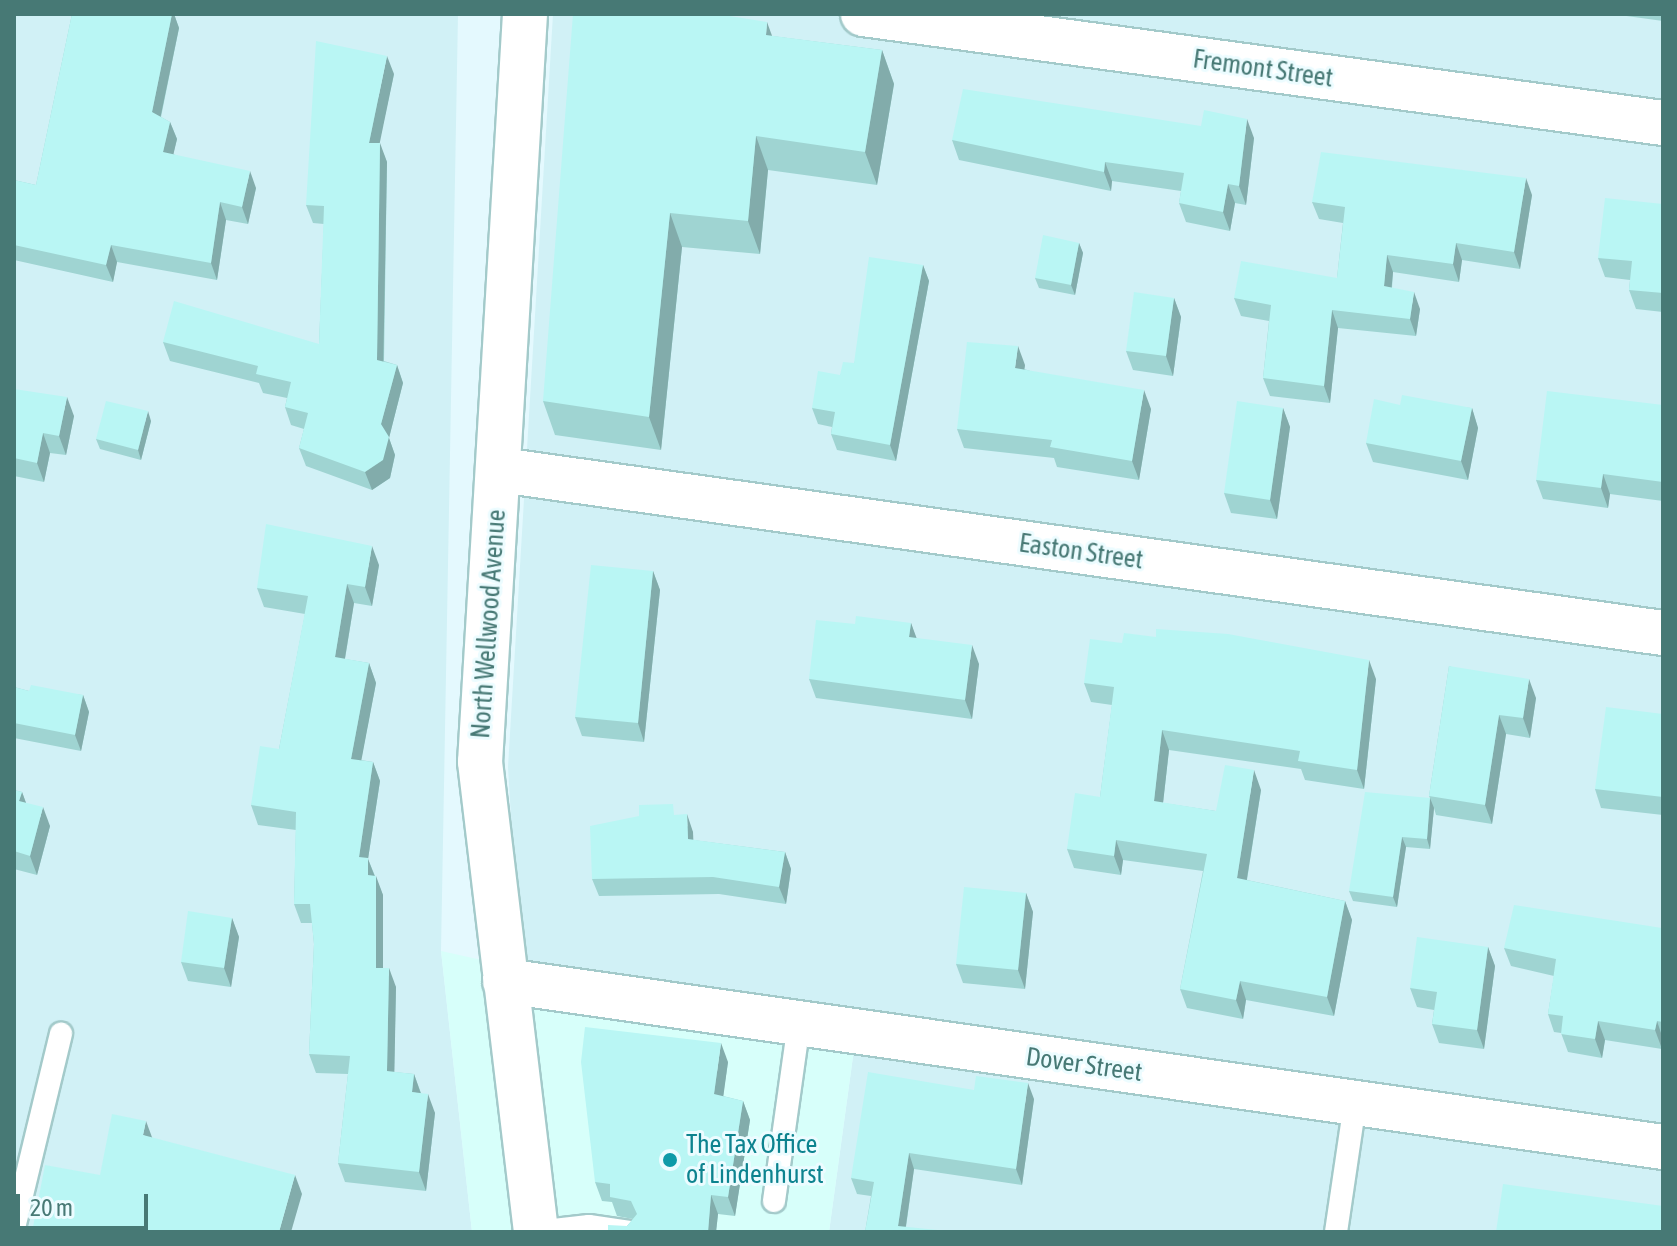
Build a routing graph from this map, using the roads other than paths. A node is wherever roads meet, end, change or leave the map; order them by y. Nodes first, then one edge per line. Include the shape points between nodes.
1 (525, 14) edge
2 (863, 14) edge
3 (1663, 123) edge
4 (500, 470) junction
5 (1663, 633) edge
6 (505, 981) junction
7 (799, 1024) junction
8 (61, 1034) dead end
9 (1355, 1104) junction
10 (1663, 1147) edge
11 (774, 1201) dead end
12 (14, 1228) edge
13 (536, 1232) edge
14 (630, 1232) edge
15 (1336, 1232) edge

1 - 4 street, North Wellwood Avenue
2 - 3 street, Fremont Street
4 - 5 street, Easton Street
4 - 6 street, North Wellwood Avenue via 480,762
6 - 7 street, Dover Street
6 - 13 street, North Wellwood Avenue
7 - 9 street, Dover Street
7 - 11 lane
8 - 12 lane
9 - 10 street, Dover Street
9 - 15 lane
13 - 14 lane via 589,1226

